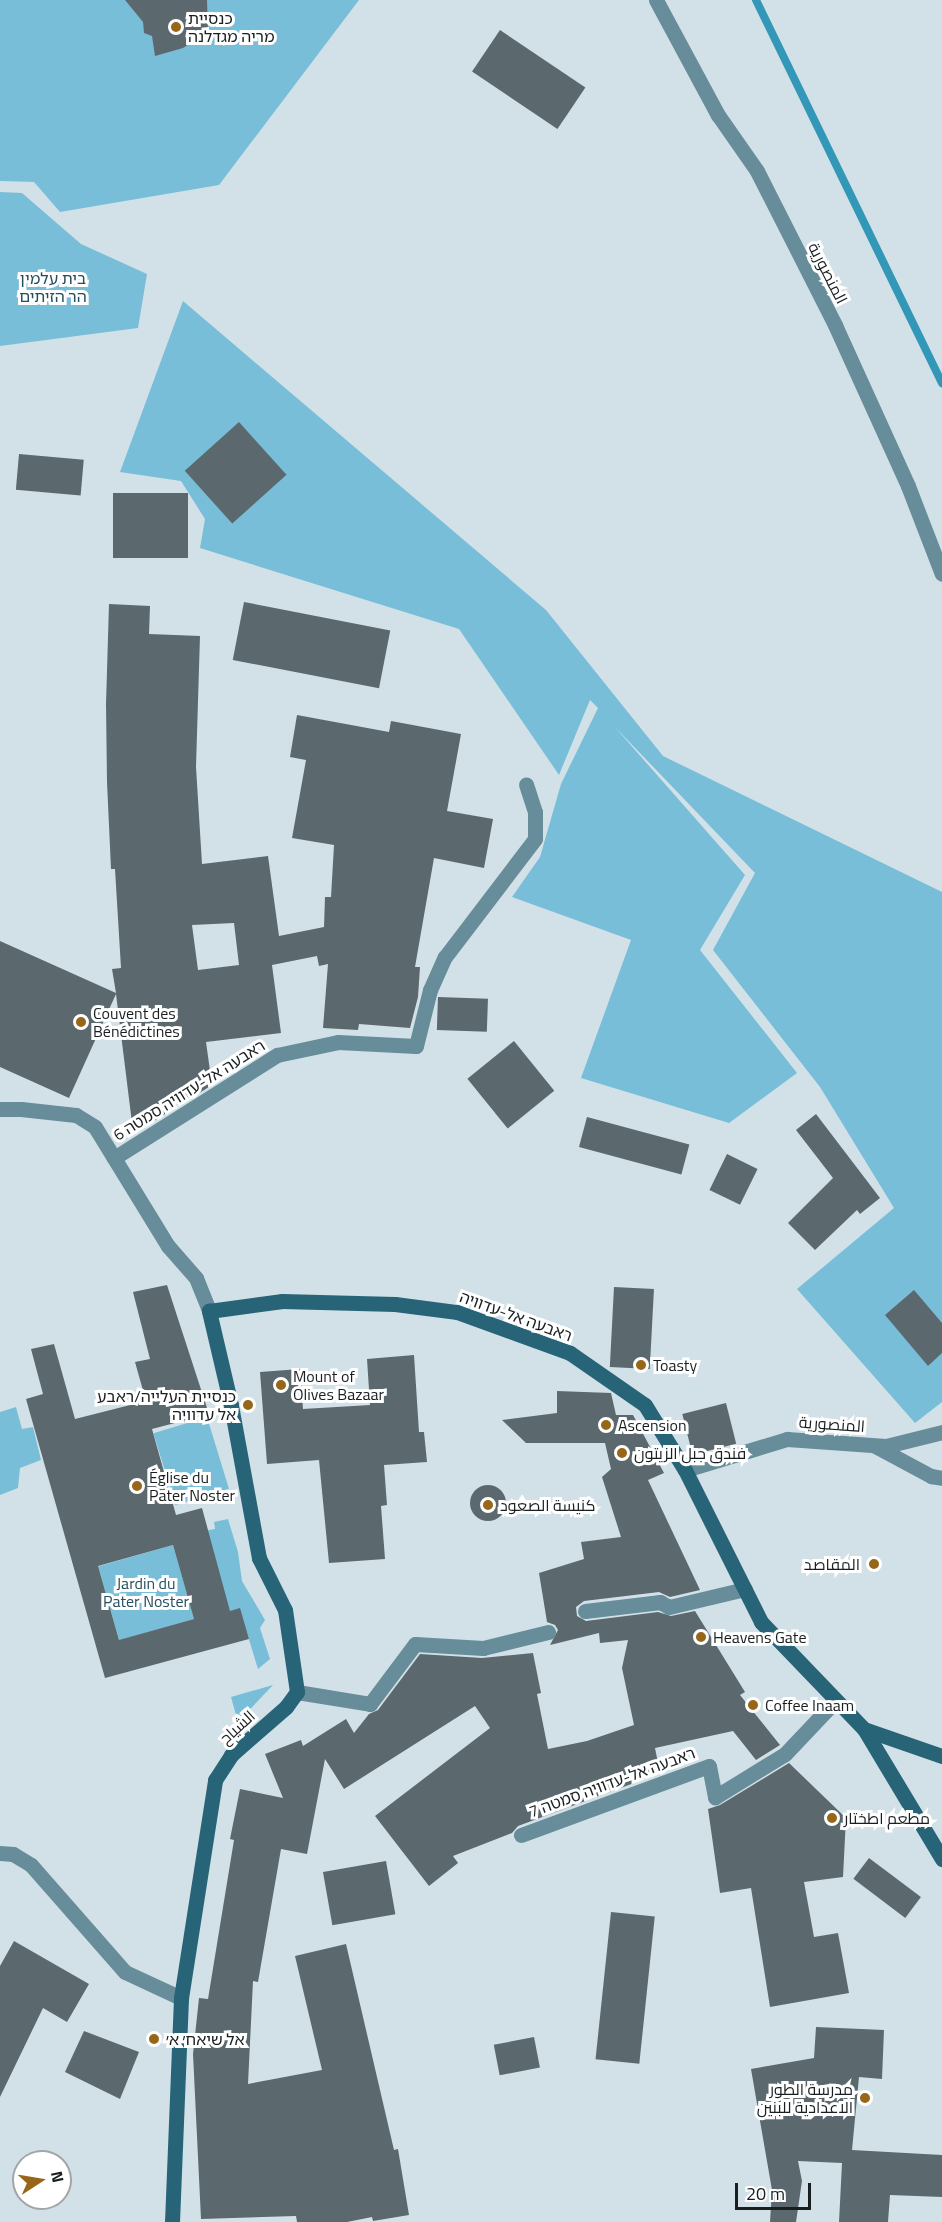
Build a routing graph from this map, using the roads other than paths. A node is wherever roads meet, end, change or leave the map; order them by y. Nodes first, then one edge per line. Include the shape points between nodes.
1 (656, 0) edge
2 (942, 574) edge
3 (526, 784) dead end
4 (0, 1109) edge
5 (114, 1158) junction
6 (209, 1311) junction
7 (942, 1432) edge
8 (875, 1446) junction
9 (685, 1470) junction
10 (942, 1478) edge
11 (745, 1589) junction
12 (585, 1611) dead end
13 (548, 1632) dead end
14 (297, 1692) junction
15 (836, 1700) junction
16 (864, 1729) junction
17 (942, 1756) edge
18 (520, 1835) dead end
19 (0, 1853) edge
20 (942, 1859) edge
21 (181, 1998) junction
22 (172, 2222) edge

1 - 2 street, المنصورية via 718,115 756,171 835,325 908,486
3 - 5 street, ראבעה אל-עדוויה סמטה 6 via 535,812 535,838 445,957 430,990 416,1046 339,1042 277,1055
4 - 5 street via 76,1115 95,1127
5 - 6 street via 168,1246 196,1278
6 - 9 street, ראבעה אל-עדוויה via 282,1301 395,1304 457,1312 570,1353 636,1398 645,1405
6 - 14 street via 259,1558 285,1610
7 - 8 street, المنصورية
8 - 9 street, المنصورية via 787,1439
8 - 10 street
9 - 11 street, ראבעה אל-עדוויה
11 - 12 street via 669,1607 660,1602
11 - 15 street, ראבעה אל-עדוויה via 762,1622
13 - 14 street via 483,1648 415,1644 370,1704
14 - 21 street, الشياح via 286,1707 231,1755 215,1780
15 - 16 street, ראבעה אל-עדוויה
15 - 18 street, ראבעה אל-עדוויה סמטה 7 via 785,1754 711,1799 709,1766
16 - 17 street, ראבעה אל-עדוויה
16 - 20 street
19 - 21 street via 12,1854 31,1865 125,1972
21 - 22 street, الشياح

